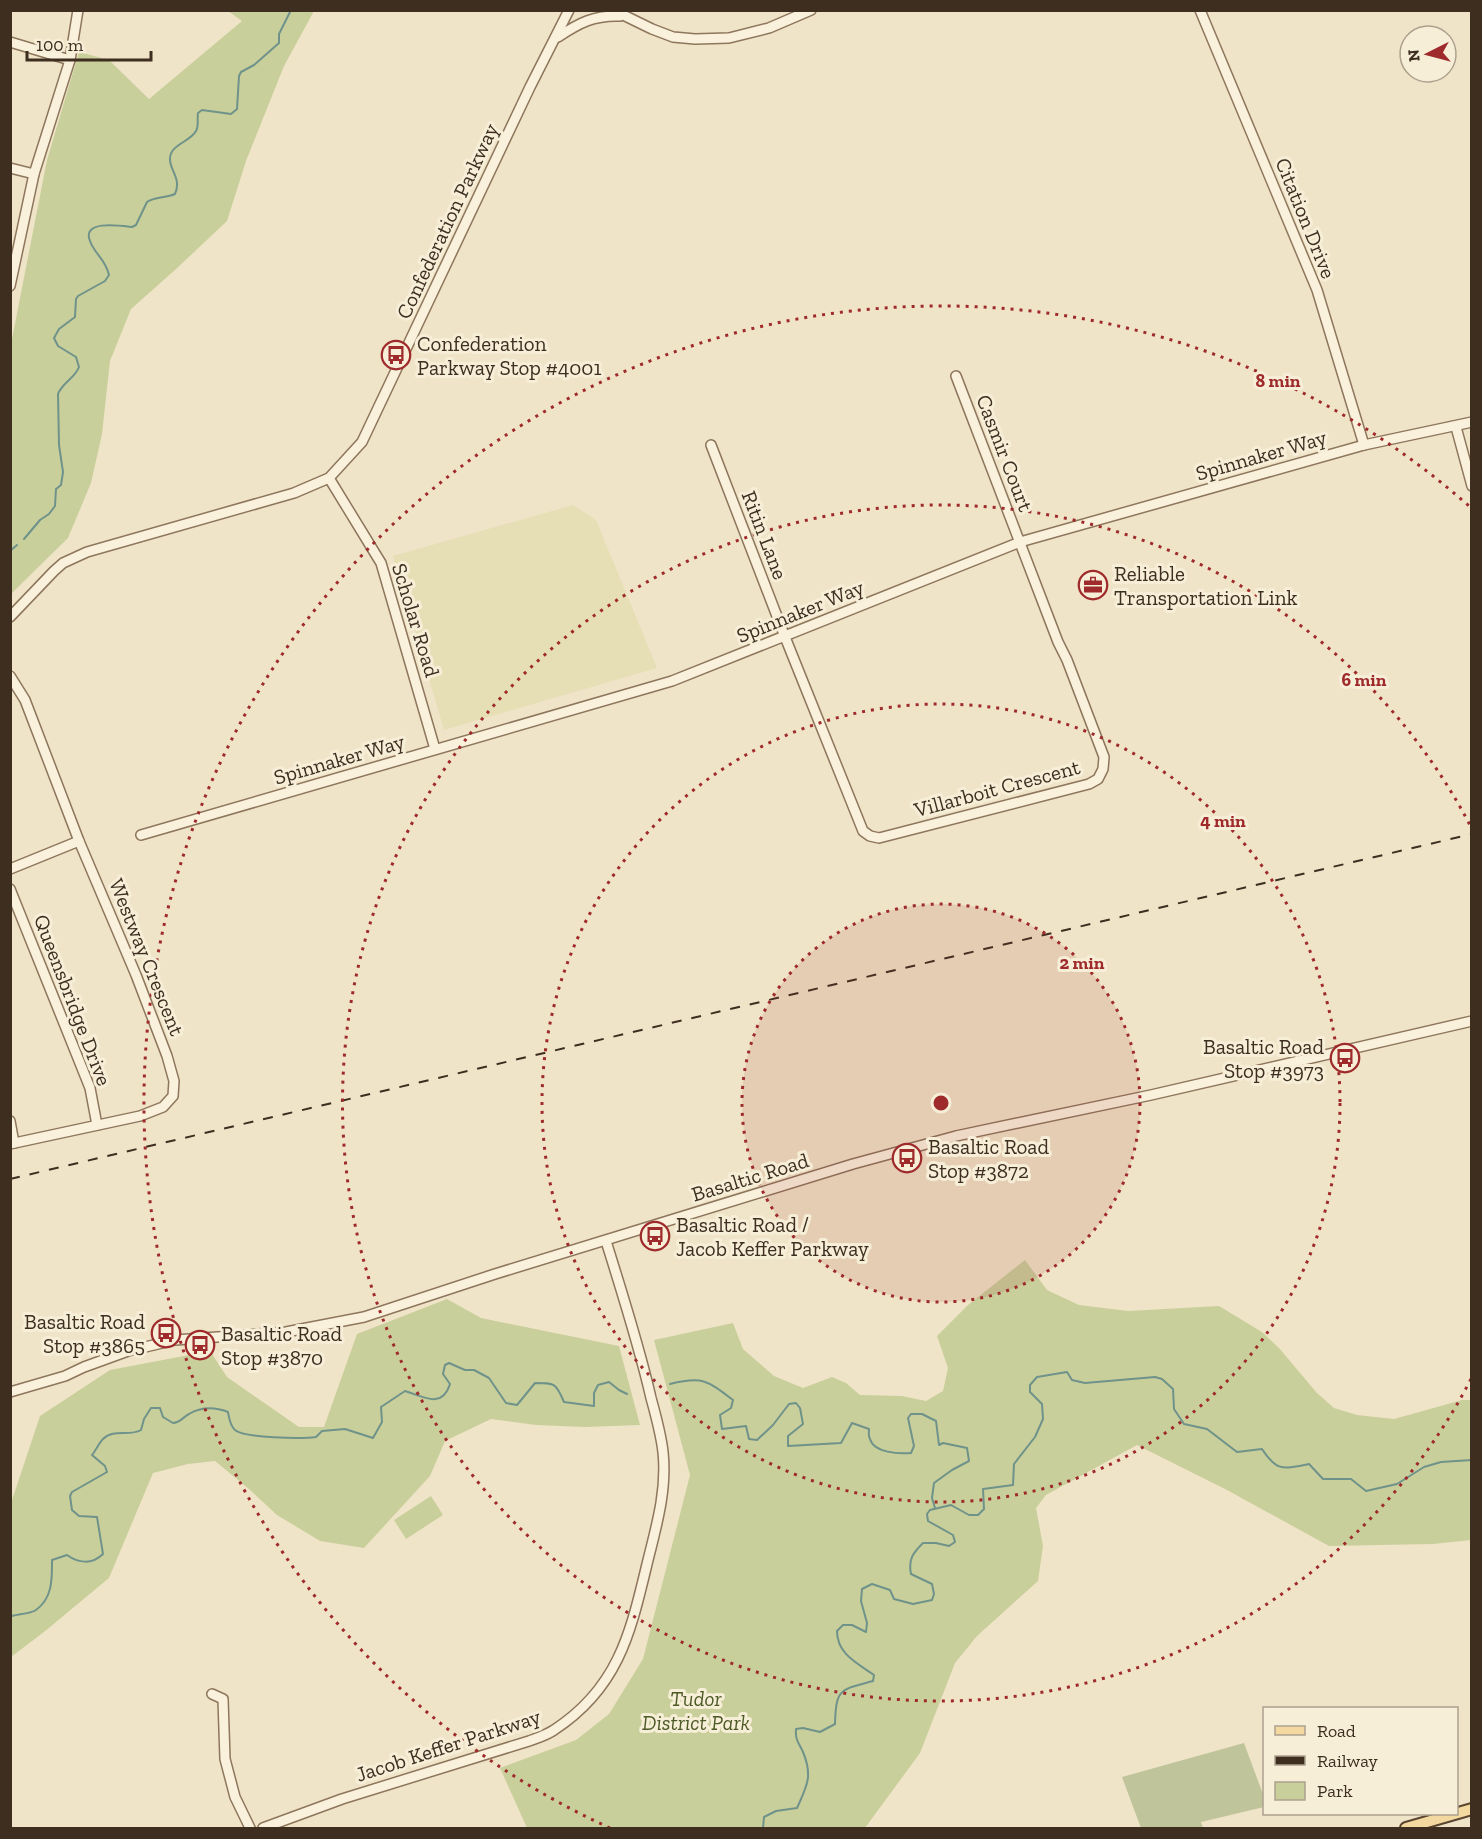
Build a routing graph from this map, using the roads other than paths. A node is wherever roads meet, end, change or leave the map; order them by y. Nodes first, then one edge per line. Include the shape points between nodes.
1 (78, 10) edge
2 (570, 10) edge
3 (613, 10) edge
4 (811, 10) edge
5 (1200, 10) edge
6 (623, 16) junction
7 (556, 38) junction
8 (10, 42) edge
9 (70, 60) junction
10 (10, 168) edge
11 (34, 174) junction
12 (11, 280) edge
13 (956, 376) dead end
14 (1472, 422) edge
15 (1456, 427) junction
16 (711, 445) dead end
17 (1364, 445) junction
18 (329, 478) junction
19 (1472, 486) edge
20 (1020, 542) junction
21 (10, 616) edge
22 (785, 637) junction
23 (10, 676) edge
24 (435, 749) junction
25 (141, 836) dead end
26 (79, 841) junction
27 (10, 869) edge
28 (10, 889) edge
29 (1472, 1021) edge
30 (10, 1121) edge
31 (97, 1125) junction
32 (12, 1144) edge
33 (606, 1241) junction
34 (10, 1392) edge
35 (212, 1694) dead end
36 (1451, 1815) edge
37 (250, 1828) edge
38 (263, 1828) edge
39 (1406, 1828) edge

1 - 9 street
2 - 7 street, Confederation Parkway
3 - 6 street
4 - 6 street via 769,28 729,38 673,37
5 - 17 street, Citation Drive via 1317,290
6 - 7 street via 604,15 577,24
7 - 18 street, Confederation Parkway via 362,442
8 - 9 street
9 - 11 street
10 - 11 street
11 - 12 street
13 - 20 street, Casmir Court
14 - 15 street, Spinnaker Way
15 - 17 street, Spinnaker Way
15 - 19 street
16 - 22 street, Ritin Lane
17 - 20 street, Spinnaker Way
18 - 21 street, Confederation Parkway via 283,496 87,552 63,563
18 - 24 street, Scholar Road via 381,563
20 - 22 street, Spinnaker Way
20 - 22 street, Villarboit Crescent via 1104,757 1098,779 1089,784 879,838 870,836 858,821
22 - 24 street, Spinnaker Way via 672,681
23 - 26 street, Westway Crescent via 25,700
24 - 25 street, Spinnaker Way
26 - 27 street
26 - 31 street, Westway Crescent via 136,975 174,1081 173,1096 163,1107
28 - 31 street, Queensbridge Drive via 90,1088
29 - 33 street, Basaltic Road via 956,1136
30 - 32 street
31 - 32 street, Westway Crescent
33 - 34 street, Basaltic Road via 345,1322 286,1332 175,1340 128,1351
33 - 38 street, Jacob Keffer Parkway via 649,1388 664,1469 662,1506 636,1612 611,1673 580,1709 553,1730 529,1741 342,1799
35 - 37 street via 223,1699 225,1759 235,1797
36 - 39 main road

